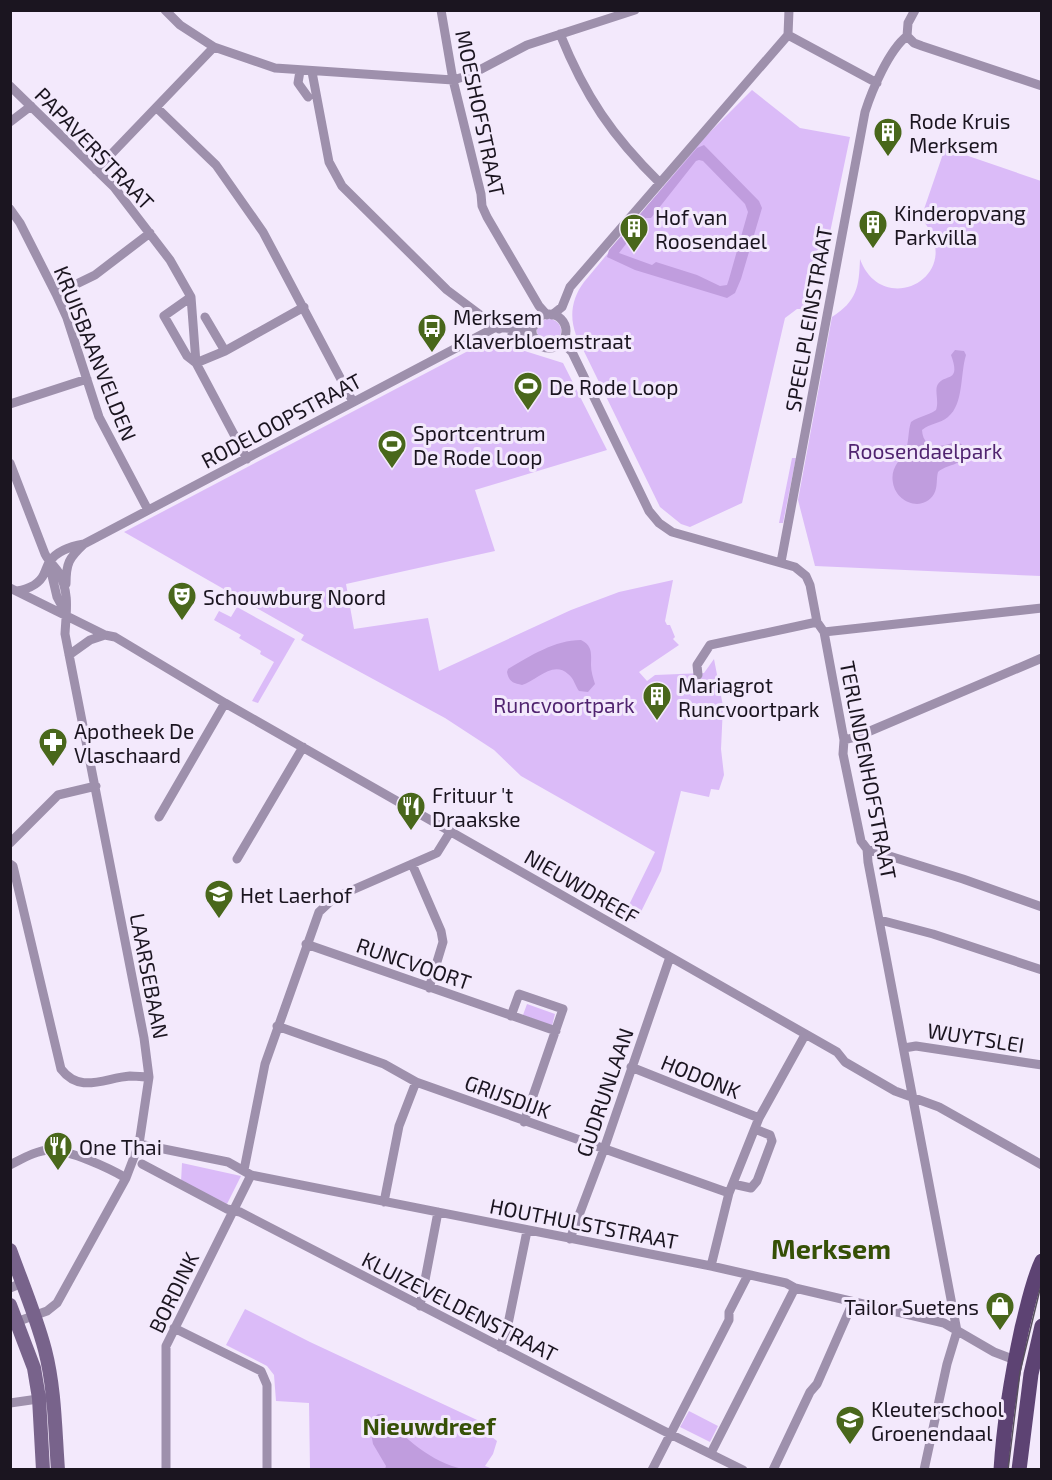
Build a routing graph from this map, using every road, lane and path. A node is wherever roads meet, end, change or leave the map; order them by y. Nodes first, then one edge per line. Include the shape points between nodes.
1 (441, 10) edge
2 (635, 10) edge
3 (789, 10) edge
4 (915, 10) edge
5 (170, 12) edge
6 (560, 34) junction
7 (789, 35) junction
8 (907, 36) junction
9 (214, 47) junction
10 (300, 71) junction
11 (312, 72) junction
12 (453, 80) junction
13 (877, 83) junction
14 (10, 86) edge
15 (1041, 86) edge
16 (308, 97) dead end
17 (31, 106) junction
18 (157, 108) junction
19 (10, 123) edge
20 (96, 170) junction
21 (660, 183) junction
22 (10, 209) edge
23 (150, 233) junction
24 (56, 294) junction
25 (191, 297) junction
26 (304, 308) junction
27 (550, 315) junction
28 (206, 316) dead end
29 (534, 326) junction
30 (496, 327) junction
31 (534, 337) junction
32 (562, 342) junction
33 (225, 351) junction
34 (196, 363) junction
35 (87, 379) junction
36 (353, 402) junction
37 (10, 404) edge
38 (246, 459) junction
39 (10, 463) edge
40 (148, 510) junction
41 (84, 544) junction
42 (70, 557) junction
43 (49, 562) junction
44 (781, 562) junction
45 (14, 590) edge
46 (66, 590) junction
47 (1041, 608) edge
48 (66, 614) junction
49 (817, 622) junction
50 (824, 632) junction
51 (105, 635) junction
52 (69, 655) junction
53 (1041, 658) edge
54 (698, 675) dead end
55 (225, 703) junction
56 (844, 740) junction
57 (303, 747) junction
58 (96, 786) junction
59 (159, 817) dead end
60 (450, 832) junction
61 (12, 838) edge
62 (867, 849) junction
63 (237, 859) dead end
64 (10, 864) edge
65 (412, 864) junction
66 (1041, 907) edge
67 (880, 920) junction
68 (306, 944) junction
69 (670, 957) junction
70 (1041, 970) edge
71 (429, 988) junction
72 (511, 1016) junction
73 (277, 1026) junction
74 (556, 1031) junction
75 (805, 1035) junction
76 (904, 1048) junction
77 (1041, 1065) edge
78 (631, 1067) junction
79 (149, 1077) junction
80 (416, 1082) junction
81 (914, 1098) junction
82 (759, 1118) junction
83 (524, 1122) junction
84 (755, 1129) junction
85 (139, 1144) junction
86 (604, 1149) junction
87 (142, 1164) dead end
88 (10, 1165) edge
89 (1041, 1165) edge
90 (248, 1173) junction
91 (126, 1178) junction
92 (731, 1189) junction
93 (384, 1202) junction
94 (234, 1211) junction
95 (438, 1212) junction
96 (527, 1231) junction
97 (570, 1239) junction
98 (10, 1250) edge
99 (1041, 1261) edge
100 (711, 1266) junction
101 (748, 1275) junction
102 (16, 1286) edge
103 (795, 1288) junction
104 (853, 1302) junction
105 (10, 1305) edge
106 (420, 1306) junction
107 (34, 1314) junction
108 (16, 1322) junction
109 (1041, 1326) edge
110 (174, 1328) junction
111 (957, 1331) junction
112 (500, 1347) junction
113 (1015, 1360) junction
114 (1037, 1364) edge
115 (46, 1397) junction
116 (10, 1403) edge
117 (670, 1434) junction
118 (711, 1453) junction
119 (44, 1470) edge
120 (58, 1470) edge
121 (166, 1470) edge
122 (267, 1470) edge
123 (652, 1470) edge
124 (743, 1470) edge
125 (773, 1470) edge
126 (924, 1470) edge
127 (1001, 1470) edge
128 (1019, 1470) edge

1 - 12 street, MOESHOFSTRAAT
2 - 6 street
3 - 7 street
4 - 8 street, SPEELPLEINSTRAAT
5 - 9 street via 180,25
6 - 12 street
6 - 21 street via 598,111
7 - 13 street
7 - 21 street
8 - 13 street, SPEELPLEINSTRAAT
8 - 15 street via 922,46
9 - 10 street via 275,68
9 - 18 street
10 - 11 street
10 - 16 street via 298,83
11 - 12 street
11 - 30 street via 329,162 342,186 449,292
12 - 27 street, MOESHOFSTRAAT via 482,206 534,298
13 - 44 street, SPEELPLEINSTRAAT via 864,118
14 - 17 street, PAPAVERSTRAAT
17 - 19 street
17 - 20 street, PAPAVERSTRAAT
18 - 20 street
18 - 26 street via 216,165 263,232
20 - 23 street, PAPAVERSTRAAT
21 - 27 street via 570,287 562,307
22 - 24 street, KRUISBAANVELDEN
23 - 24 street via 95,274
23 - 25 street, PAPAVERSTRAAT
24 - 35 street, KRUISBAANVELDEN
25 - 34 street
25 - 34 street via 164,316 187,356
26 - 33 street
26 - 36 street
27 - 29 street
27 - 32 street via 564,324
28 - 33 street
29 - 30 street via 524,330
29 - 31 street
30 - 31 street
30 - 36 street, RODELOOPSTRAAT
31 - 32 street via 543,347
32 - 44 street, TERLINDENHOFSTRAAT via 572,352 658,523 690,538
33 - 34 street
34 - 38 street
35 - 37 street
35 - 40 street, KRUISBAANVELDEN via 99,417
36 - 38 street, RODELOOPSTRAAT
38 - 40 street, RODELOOPSTRAAT
39 - 43 street, LAARSEBAAN
40 - 41 street, RODELOOPSTRAAT
41 - 42 street, RODELOOPSTRAAT
41 - 43 street, RODELOOPSTRAAT via 65,550
42 - 43 street, RODELOOPSTRAAT
42 - 46 street
43 - 45 street via 43,577 31,588
43 - 46 street, LAARSEBAAN
43 - 48 street, LAARSEBAAN via 57,597
44 - 49 street, TERLINDENHOFSTRAAT via 806,576
45 - 48 street, NIEUWDREEF
46 - 48 street, LAARSEBAAN
47 - 50 street
48 - 51 street, NIEUWDREEF
48 - 52 street, LAARSEBAAN
49 - 50 street, TERLINDENHOFSTRAAT
49 - 54 street via 710,645 697,665
50 - 56 street, TERLINDENHOFSTRAAT
51 - 52 street
51 - 55 street, NIEUWDREEF
52 - 58 street, LAARSEBAAN
53 - 56 street
55 - 57 street, NIEUWDREEF
55 - 59 street
56 - 62 street, TERLINDENHOFSTRAAT via 843,754 861,841
57 - 60 street, NIEUWDREEF
57 - 63 street
58 - 61 street via 58,795
58 - 79 street, LAARSEBAAN
60 - 65 street, BORDINK via 437,853
60 - 69 street, NIEUWDREEF
62 - 66 street
62 - 67 street, TERLINDENHOFSTRAAT
64 - 79 street via 61,1069 77,1082 87,1083
65 - 68 street, BORDINK via 326,904 318,912
65 - 71 street via 443,940
67 - 70 street
67 - 76 street, TERLINDENHOFSTRAAT
68 - 71 street, RUNCVOORT
68 - 73 street, BORDINK
69 - 75 street, NIEUWDREEF
69 - 78 street, GUDRUNLAAN
71 - 72 street, RUNCVOORT
72 - 74 street, RUNCVOORT
72 - 74 street via 522,994 563,1008
73 - 80 street, GRIJSDIJK via 384,1064
73 - 90 street, BORDINK via 260,1086
74 - 83 street
75 - 81 street, NIEUWDREEF via 837,1052 855,1068
75 - 82 street
76 - 77 street, WUYTSLEI via 916,1046
76 - 81 street, TERLINDENHOFSTRAAT
78 - 82 street, HODONK
78 - 86 street, GUDRUNLAAN
79 - 85 street, LAARSEBAAN
80 - 83 street, GRIJSDIJK
80 - 93 street via 399,1126
81 - 89 street, NIEUWDREEF via 939,1107
81 - 111 street, TERLINDENHOFSTRAAT
82 - 84 street
83 - 86 street, GRIJSDIJK
84 - 92 street
84 - 92 street via 770,1135 772,1141 757,1181 751,1188
85 - 90 street, HOUTHULSTSTRAAT via 228,1162
85 - 91 street, LAARSEBAAN
86 - 92 street, GRIJSDIJK
86 - 97 street, GUDRUNLAAN
87 - 94 street
88 - 91 street via 52,1150
90 - 93 street, HOUTHULSTSTRAAT
90 - 94 street, BORDINK
91 - 107 street, LAARSEBAAN via 57,1303
92 - 100 street
93 - 95 street, HOUTHULSTSTRAAT
94 - 106 street, KLUIZEVELDENSTRAAT
94 - 110 street, BORDINK
95 - 96 street, HOUTHULSTSTRAAT
95 - 106 street
96 - 97 street, HOUTHULSTSTRAAT
96 - 112 street
97 - 100 street, HOUTHULSTSTRAAT
98 - 102 street
99 - 113 main road
100 - 101 street, HOUTHULSTSTRAAT
101 - 103 street, HOUTHULSTSTRAAT
101 - 117 street
102 - 107 street
103 - 104 street, HOUTHULSTSTRAAT
103 - 118 street
104 - 111 street, HOUTHULSTSTRAAT via 919,1316
104 - 125 street
105 - 108 street
106 - 112 street, KLUIZEVELDENSTRAAT
107 - 108 street, LAARSEBAAN
107 - 115 street via 46,1353
108 - 115 street
109 - 114 main road
110 - 121 street, BORDINK via 166,1346
110 - 122 street via 261,1371 267,1385
111 - 113 street, HOUTHULSTSTRAAT
111 - 126 street
112 - 117 street, KLUIZEVELDENSTRAAT
113 - 127 main road
114 - 128 main road
115 - 116 street
115 - 119 street
115 - 120 street
117 - 118 street, KLUIZEVELDENSTRAAT
117 - 123 street
118 - 124 street, KLUIZEVELDENSTRAAT

